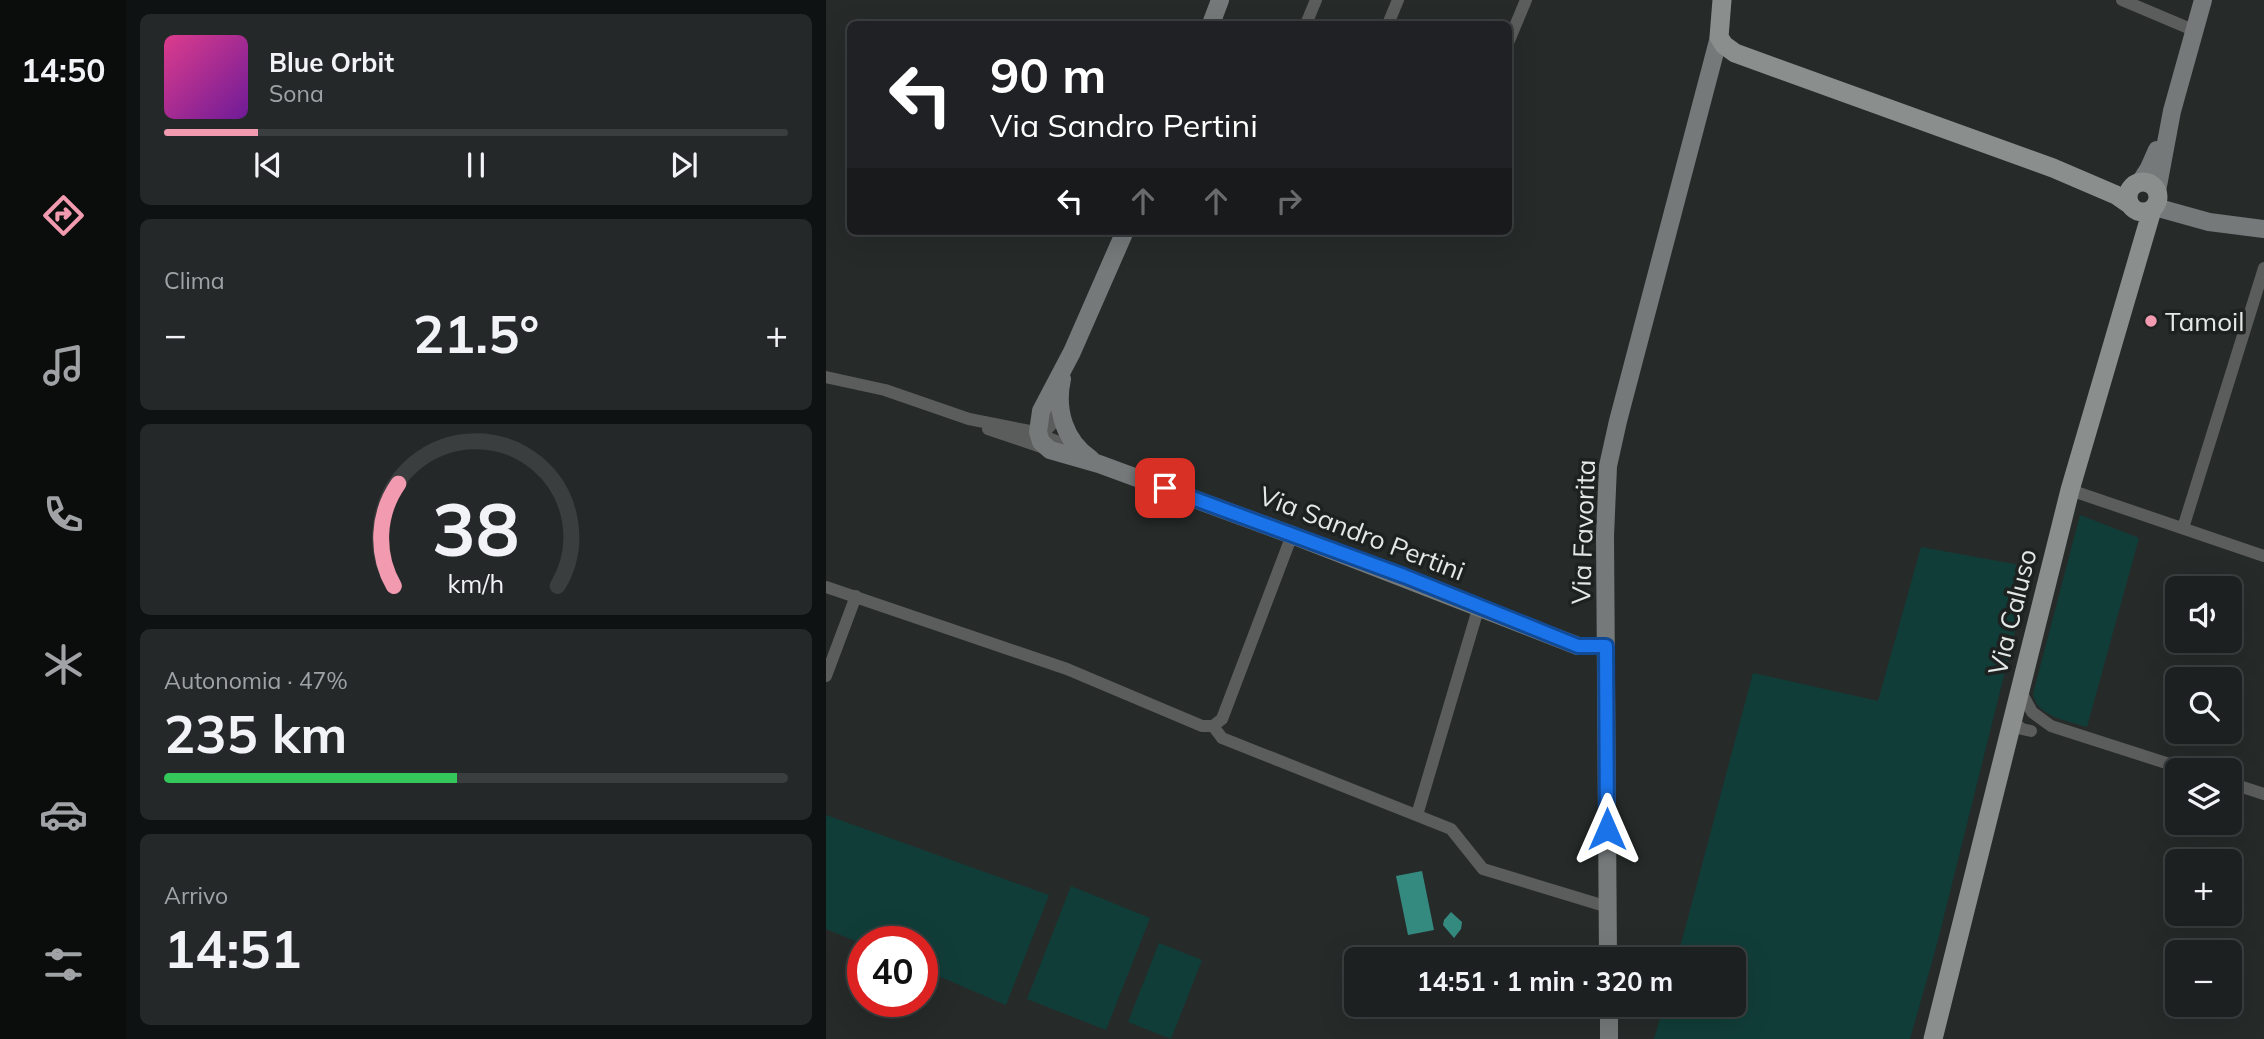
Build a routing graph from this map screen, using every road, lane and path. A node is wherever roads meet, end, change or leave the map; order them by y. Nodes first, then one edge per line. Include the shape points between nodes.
1 (1220, 0) edge
2 (1316, 0) edge
3 (1398, 0) edge
4 (1526, 0) edge
5 (1722, 0) edge
6 (2122, 0) edge
7 (2203, 0) edge
8 (1212, 21) edge
9 (1307, 21) edge
10 (1389, 21) edge
11 (2193, 30) junction
12 (1512, 33) edge
13 (1719, 37) junction
14 (2053, 167) junction
15 (2148, 195) junction
16 (2131, 206) junction
17 (2264, 229) edge
18 (1123, 235) edge
19 (2139, 250) junction
20 (2264, 268) edge
21 (826, 377) edge
22 (1052, 402) junction
23 (969, 419) junction
24 (1010, 427) junction
25 (1040, 440) junction
26 (1078, 449) junction
27 (1099, 464) junction
28 (2070, 490) junction
29 (2183, 528) junction
30 (1292, 534) junction
31 (2264, 556) edge
32 (826, 587) edge
33 (856, 597) junction
34 (1479, 606) junction
35 (1606, 646) junction
36 (826, 676) edge
37 (2020, 689) junction
38 (2012, 721) junction
39 (2045, 723) junction
40 (1213, 726) junction
41 (2031, 731) junction
42 (2006, 744) junction
43 (2165, 762) edge
44 (2242, 787) edge
45 (2264, 794) edge
46 (1417, 816) junction
47 (1608, 907) junction
48 (1608, 947) edge
49 (1945, 990) junction
50 (1609, 1017) edge
51 (1609, 1039) edge
52 (1927, 1039) edge
53 (1933, 1039) edge

1 - 8 street
2 - 9 street
3 - 10 street
4 - 12 street
5 - 13 main road
6 - 11 street
7 - 11 street, Via Caluso
11 - 15 street, Via Caluso
13 - 14 main road via 1735,53
13 - 35 street, Via Favorita via 1608,466
14 - 15 main road
14 - 16 main road
15 - 16 main road via 2129,191
15 - 17 street via 2209,222
15 - 19 main road, Via Caluso
16 - 19 main road, Via Caluso
18 - 22 street
19 - 28 main road, Via Caluso
20 - 29 street
21 - 23 street via 885,390
22 - 24 street
22 - 25 street via 1037,423
22 - 26 street
23 - 24 street
23 - 25 street via 998,434
24 - 25 street
25 - 26 street
25 - 27 street
26 - 27 street
27 - 30 street, Via Sandro Pertini
28 - 29 street
28 - 37 main road, Via Caluso
29 - 31 street
30 - 34 street, Via Sandro Pertini
30 - 40 street via 1222,719
32 - 33 street
33 - 36 street
33 - 40 street via 1067,669 1202,726
34 - 35 street, Via Sandro Pertini via 1578,646
34 - 46 street
35 - 47 street, Via Favorita
37 - 38 main road, Via Caluso
37 - 39 street via 2032,712
38 - 39 street via 2025,717
38 - 41 street
38 - 42 main road, Via Caluso
39 - 41 street
39 - 43 street
40 - 46 street via 1222,738
41 - 42 street
42 - 49 main road, Via Caluso
44 - 45 street
46 - 47 street via 1451,829 1483,869
47 - 48 street, Via Favorita
49 - 52 main road, Via Caluso
49 - 53 main road, Via Caluso
50 - 51 street

